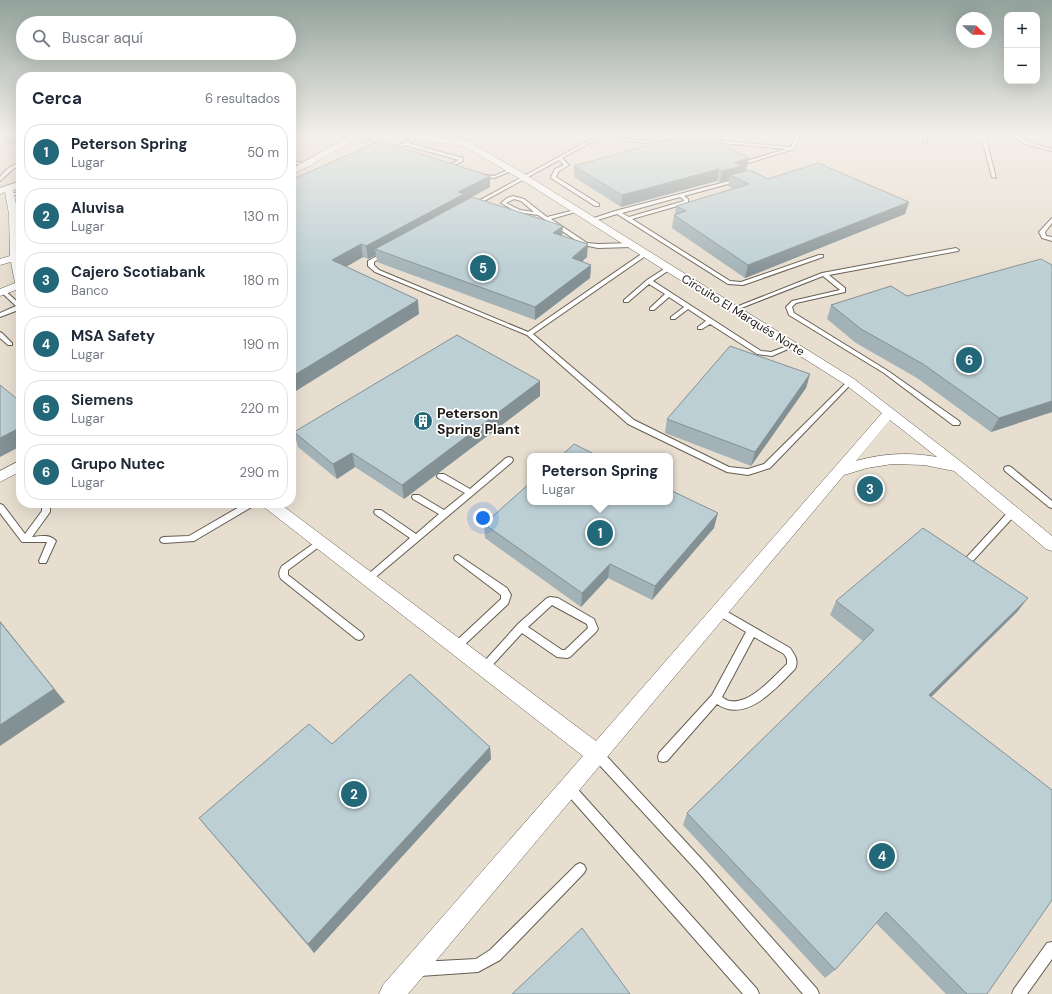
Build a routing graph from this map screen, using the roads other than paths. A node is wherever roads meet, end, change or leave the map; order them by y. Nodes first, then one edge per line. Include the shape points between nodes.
1 (517, 181) edge
2 (531, 181) edge
3 (560, 181) edge
4 (734, 181) edge
5 (16, 186) edge
6 (5, 190) edge
7 (16, 191) edge
8 (680, 195) junction
9 (597, 205) dead end
10 (469, 207) edge
11 (577, 210) junction
12 (617, 212) junction
13 (539, 214) junction
14 (547, 219) junction
15 (628, 219) junction
16 (16, 220) edge
17 (591, 220) junction
18 (1052, 220) edge
19 (1052, 239) edge
20 (632, 245) junction
21 (392, 249) edge
22 (956, 250) dead end
23 (645, 254) junction
24 (821, 256) dead end
25 (0, 262) edge
26 (16, 262) edge
27 (669, 268) junction
28 (824, 274) junction
29 (649, 281) junction
30 (16, 286) edge
31 (1, 292) edge
32 (669, 294) junction
33 (626, 302) dead end
34 (16, 303) edge
35 (688, 306) junction
36 (16, 309) edge
37 (652, 309) dead end
38 (734, 309) junction
39 (0, 315) edge
40 (673, 318) dead end
41 (710, 321) junction
42 (700, 328) dead end
43 (0, 334) edge
44 (529, 334) junction
45 (10, 344) dead end
46 (792, 346) junction
47 (850, 382) junction
48 (890, 412) junction
49 (956, 423) dead end
50 (509, 460) dead end
51 (960, 467) junction
52 (16, 468) edge
53 (1008, 470) dead end
54 (838, 472) junction
55 (441, 476) dead end
56 (0, 477) edge
57 (471, 492) junction
58 (416, 497) dead end
59 (1052, 505) edge
60 (0, 507) edge
61 (46, 508) edge
62 (244, 508) edge
63 (276, 508) edge
64 (378, 512) dead end
65 (1013, 512) junction
66 (445, 514) junction
67 (416, 538) junction
68 (25, 540) junction
69 (164, 540) dead end
70 (320, 542) junction
71 (1052, 545) edge
72 (458, 558) dead end
73 (968, 560) edge
74 (43, 561) dead end
75 (368, 579) junction
76 (719, 611) junction
77 (522, 627) junction
78 (752, 631) junction
79 (359, 636) dead end
80 (457, 646) junction
81 (485, 667) junction
82 (716, 698) junction
83 (597, 754) junction
84 (663, 757) dead end
85 (568, 787) junction
86 (580, 869) dead end
87 (1052, 948) edge
88 (413, 969) junction
89 (392, 994) edge
90 (752, 994) edge
91 (812, 994) edge
92 (1019, 994) edge

1 - 10 lane
2 - 11 street, Circuito El Marqués Norte
3 - 9 lane
4 - 8 lane
5 - 6 street
6 - 7 lane
6 - 16 street
8 - 12 lane
8 - 15 lane via 686,202
11 - 14 lane
11 - 17 street, Circuito El Marqués Norte
12 - 15 lane
12 - 17 lane
13 - 13 lane via 519,211 503,203 514,197 522,198
13 - 14 lane
14 - 20 lane via 585,244
15 - 24 lane via 734,284 741,284
17 - 20 street, Circuito El Marqués Norte
18 - 19 lane via 1042,232 1044,237
20 - 23 street, Circuito El Marqués Norte
21 - 44 lane via 371,261 371,266 377,271
22 - 28 lane
23 - 27 street, Circuito El Marqués Norte
23 - 44 lane
25 - 26 street
27 - 29 lane
27 - 38 street, Circuito El Marqués Norte
28 - 38 lane
28 - 49 lane via 843,291 794,302 789,307 791,314 886,372
29 - 32 lane
29 - 33 lane
30 - 31 street
31 - 34 lane
32 - 35 lane
32 - 37 lane
35 - 40 lane
35 - 41 lane
36 - 39 lane
38 - 46 street, Circuito El Marqués Norte
41 - 42 lane
41 - 46 lane via 759,353 772,354
43 - 45 lane
44 - 47 lane via 631,422 727,469 748,472 768,466
46 - 47 street, Circuito El Marqués Norte
47 - 48 street, Circuito El Marqués Norte
48 - 51 street, Circuito El Marqués Norte
48 - 54 street
50 - 57 lane
51 - 54 street via 932,460 903,458 871,462
51 - 65 street, Circuito El Marqués Norte
52 - 56 street
53 - 59 lane
54 - 76 street
55 - 57 lane
57 - 66 lane
58 - 66 lane
60 - 68 lane
61 - 68 lane via 46,512
62 - 69 lane via 191,539
63 - 70 street
64 - 67 lane
65 - 71 street, Circuito El Marqués Norte
65 - 73 lane
66 - 67 lane
67 - 75 lane
68 - 74 lane via 48,539 52,542
70 - 75 street
70 - 79 lane via 285,568 284,577
72 - 80 lane via 506,595 505,601
75 - 80 street
76 - 78 lane
76 - 83 street
77 - 77 lane via 550,601 555,601 593,625 593,629 567,654 560,654
77 - 81 lane
78 - 82 lane
78 - 82 lane via 787,650 792,658 792,666 754,700 742,706 728,706
80 - 81 street
81 - 83 street
82 - 84 lane
83 - 85 street
83 - 91 lane via 704,869
85 - 88 street
85 - 90 lane
86 - 88 lane via 495,955 478,965
87 - 92 lane
88 - 89 street

